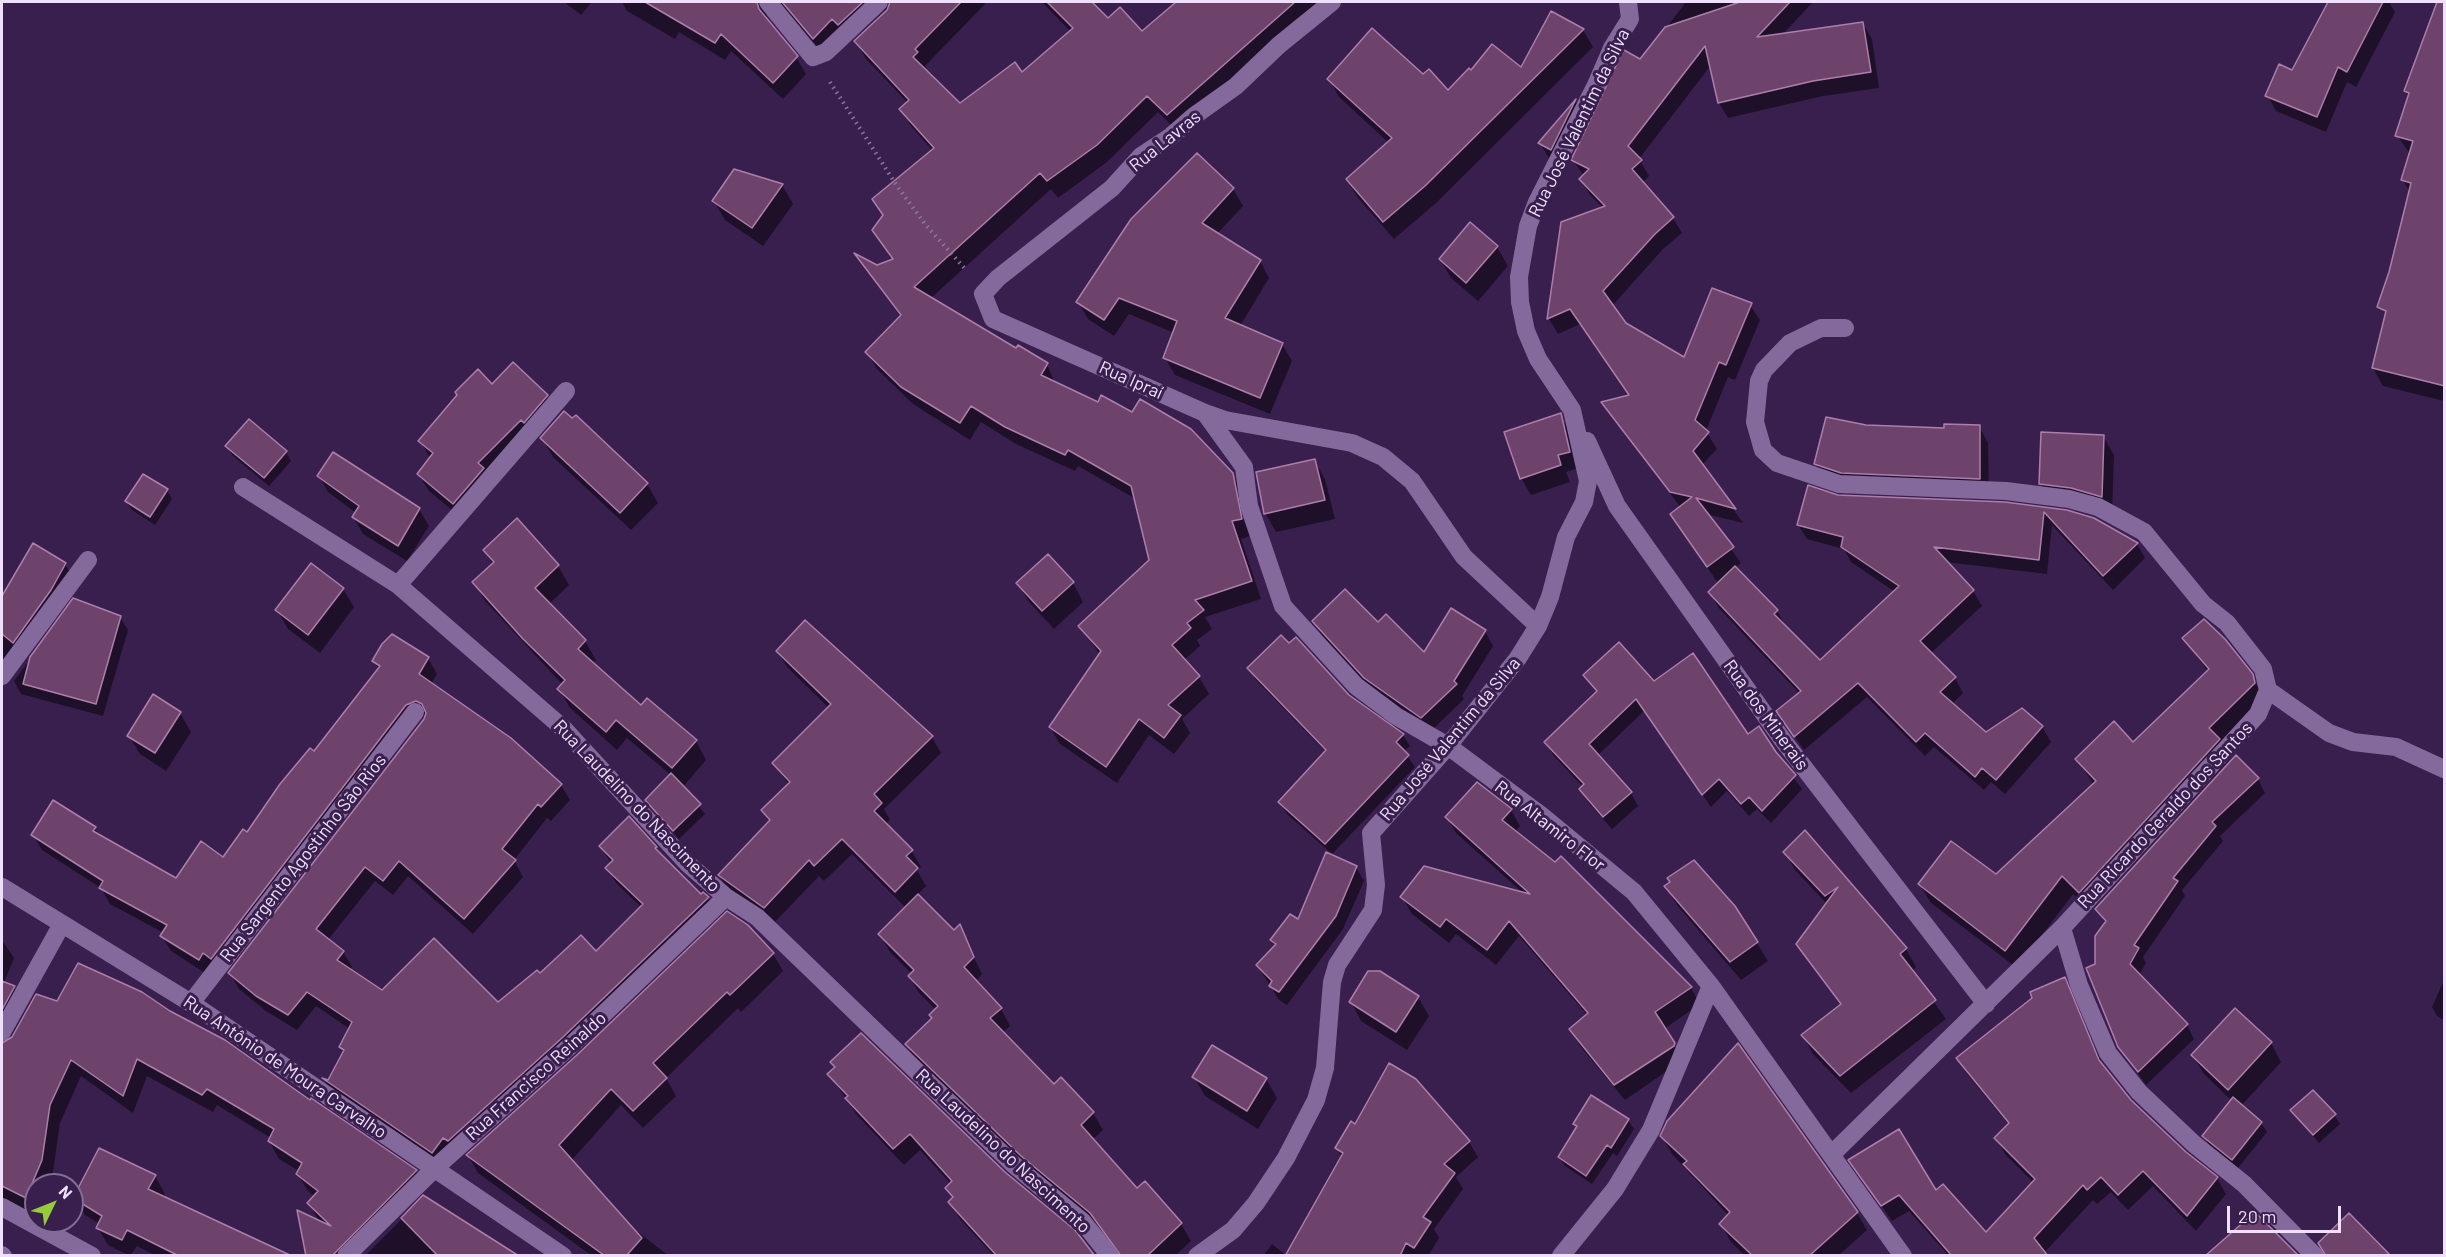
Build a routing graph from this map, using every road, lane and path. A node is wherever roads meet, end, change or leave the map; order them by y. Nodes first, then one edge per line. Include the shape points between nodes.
1 (768, 2) edge
2 (879, 2) edge
3 (1332, 2) edge
4 (1628, 2) edge
5 (813, 57) junction
6 (998, 278) junction
7 (1845, 328) dead end
8 (566, 391) dead end
9 (1572, 410) junction
10 (1205, 413) junction
11 (243, 486) dead end
12 (88, 560) dead end
13 (398, 585) junction
14 (1538, 626) junction
15 (2, 676) edge
16 (2268, 690) junction
17 (415, 712) dead end
18 (1448, 746) junction
19 (2445, 768) edge
20 (2, 887) edge
21 (726, 897) junction
22 (62, 924) junction
23 (2062, 928) junction
24 (1711, 986) junction
25 (191, 1003) junction
26 (1986, 1004) junction
27 (2, 1032) edge
28 (1832, 1154) junction
29 (435, 1168) junction
30 (2, 1207) edge
31 (92, 1256) edge
32 (346, 1256) edge
33 (563, 1256) edge
34 (1110, 1256) edge
35 (1197, 1256) edge
36 (1561, 1256) edge
37 (1903, 1256) edge
38 (2315, 1256) edge

1 - 5 street
2 - 5 street via 826,52
3 - 6 street, Rua Lavras via 1236,86 1141,156 1112,188
4 - 9 street, Rua José Valentim da Silva via 1630,19 1537,202 1523,249 1520,302 1526,331 1538,359
5 - 6 path via 925,224 969,273
6 - 10 street, Rua Ipraí via 983,294 993,319
7 - 16 street via 1821,328 1790,343 1764,370 1759,381 1755,422 1763,450 1777,463 1839,484 2006,491 2069,498 2098,507 2144,532 2204,604 2245,645 2263,669
8 - 13 street
9 - 14 street, Rua José Valentim da Silva via 1588,481 1584,502 1566,537
9 - 26 street, Rua dos Minerais via 1617,506 1782,739
10 - 14 street, Rua Ipraí via 1353,443 1383,457 1412,481 1464,556
10 - 18 street, Rua Altamiro Flor via 1244,467 1249,506 1283,606 1356,686 1396,716
11 - 13 street, Rua Laudelino do Nascimento
12 - 15 street
13 - 21 street, Rua Laudelino do Nascimento via 564,729 688,864
14 - 18 street, Rua José Valentim da Silva via 1518,658
16 - 19 street via 2330,733 2354,742 2396,747
16 - 23 street, Rua Ricardo Geraldo dos Santos via 2258,714
17 - 25 street, Rua Sargento Agostinho São Rios
18 - 24 street, Rua Altamiro Flor via 1634,892
18 - 35 street, Rua José Valentim da Silva via 1371,833 1376,885 1373,910 1336,965 1322,1083 1306,1123 1256,1203 1233,1230
20 - 22 street, Rua Antônio de Moura Carvalho
21 - 29 street, Rua Francisco Reinaldo
21 - 34 street, Rua Laudelino do Nascimento via 757,917 1004,1156 1083,1222
22 - 25 street, Rua Antônio de Moura Carvalho
22 - 27 street
23 - 26 street, Rua Ricardo Geraldo dos Santos
23 - 38 street via 2079,985 2108,1053 2139,1092 2244,1184
24 - 28 street, Rua Altamiro Flor
24 - 36 street via 1652,1130 1615,1189
25 - 29 street, Rua Antônio de Moura Carvalho
26 - 28 street, Rua Ricardo Geraldo dos Santos
28 - 37 street, Rua Altamiro Flor
29 - 32 street, Rua Francisco Reinaldo
29 - 33 street, Rua Antônio de Moura Carvalho
30 - 31 street

